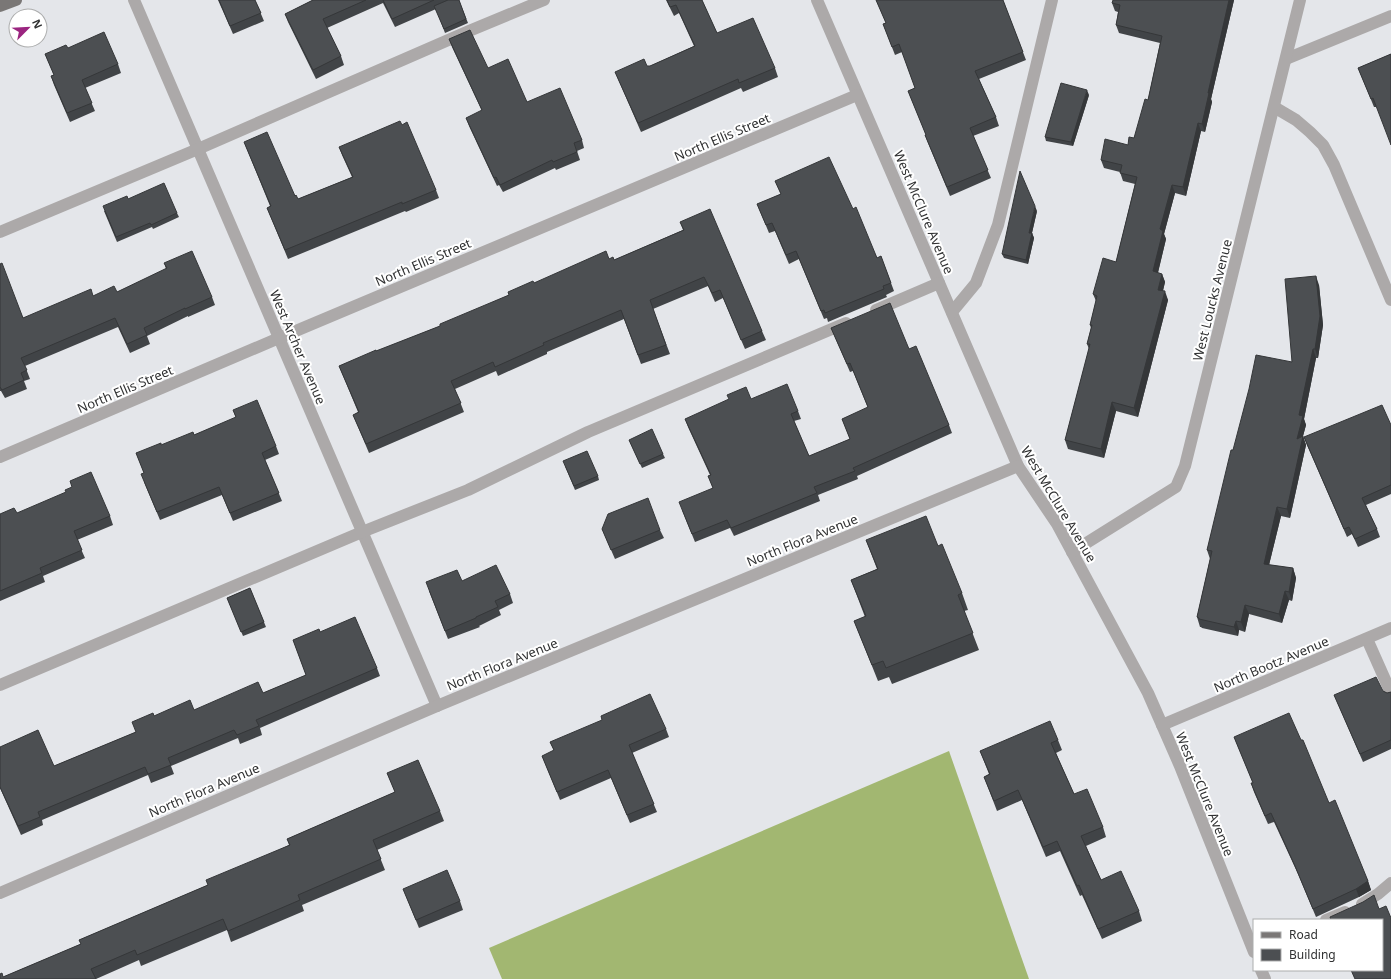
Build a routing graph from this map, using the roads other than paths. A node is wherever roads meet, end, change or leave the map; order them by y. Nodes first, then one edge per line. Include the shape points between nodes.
1 (16, 0) edge
2 (134, 0) edge
3 (544, 0) edge
4 (817, 0) edge
5 (1052, 0) edge
6 (1300, 0) edge
7 (0, 6) edge
8 (1391, 16) edge
9 (1286, 59) junction
10 (857, 95) junction
11 (1274, 107) junction
12 (198, 150) junction
13 (0, 232) edge
14 (939, 283) junction
15 (1391, 300) edge
16 (952, 312) junction
17 (279, 338) junction
18 (0, 457) edge
19 (1018, 466) junction
20 (362, 532) junction
21 (1072, 552) junction
22 (1391, 628) edge
23 (1367, 639) junction
24 (0, 685) edge
25 (1391, 694) edge
26 (437, 706) junction
27 (1162, 725) junction
28 (1391, 883) edge
29 (0, 893) edge
30 (1328, 919) edge
31 (1253, 948) edge

1 - 7 main road
2 - 12 street, West Archer Avenue
3 - 12 street
4 - 10 street, West McClure Avenue
5 - 16 street via 998,225 976,282
6 - 9 street, West Loucks Avenue
8 - 9 street
9 - 11 street, West Loucks Avenue
10 - 14 street, West McClure Avenue
10 - 17 street, North Ellis Street
11 - 15 street via 1296,120 1323,145 1334,165
11 - 21 street, West Loucks Avenue via 1185,466 1176,487
12 - 13 street
12 - 17 street, West Archer Avenue
14 - 16 street, West McClure Avenue
14 - 20 street via 588,432 468,490
16 - 19 street, West McClure Avenue
17 - 18 street, North Ellis Street
17 - 20 street, West Archer Avenue
19 - 21 street, West McClure Avenue via 1057,524
19 - 26 street, North Flora Avenue
20 - 24 street
20 - 26 street, West Archer Avenue
21 - 27 street, West McClure Avenue via 1148,693
22 - 23 street, North Bootz Avenue
23 - 25 street
23 - 27 street, North Bootz Avenue
26 - 29 street, North Flora Avenue
27 - 31 street, West McClure Avenue
28 - 30 street via 1363,904

